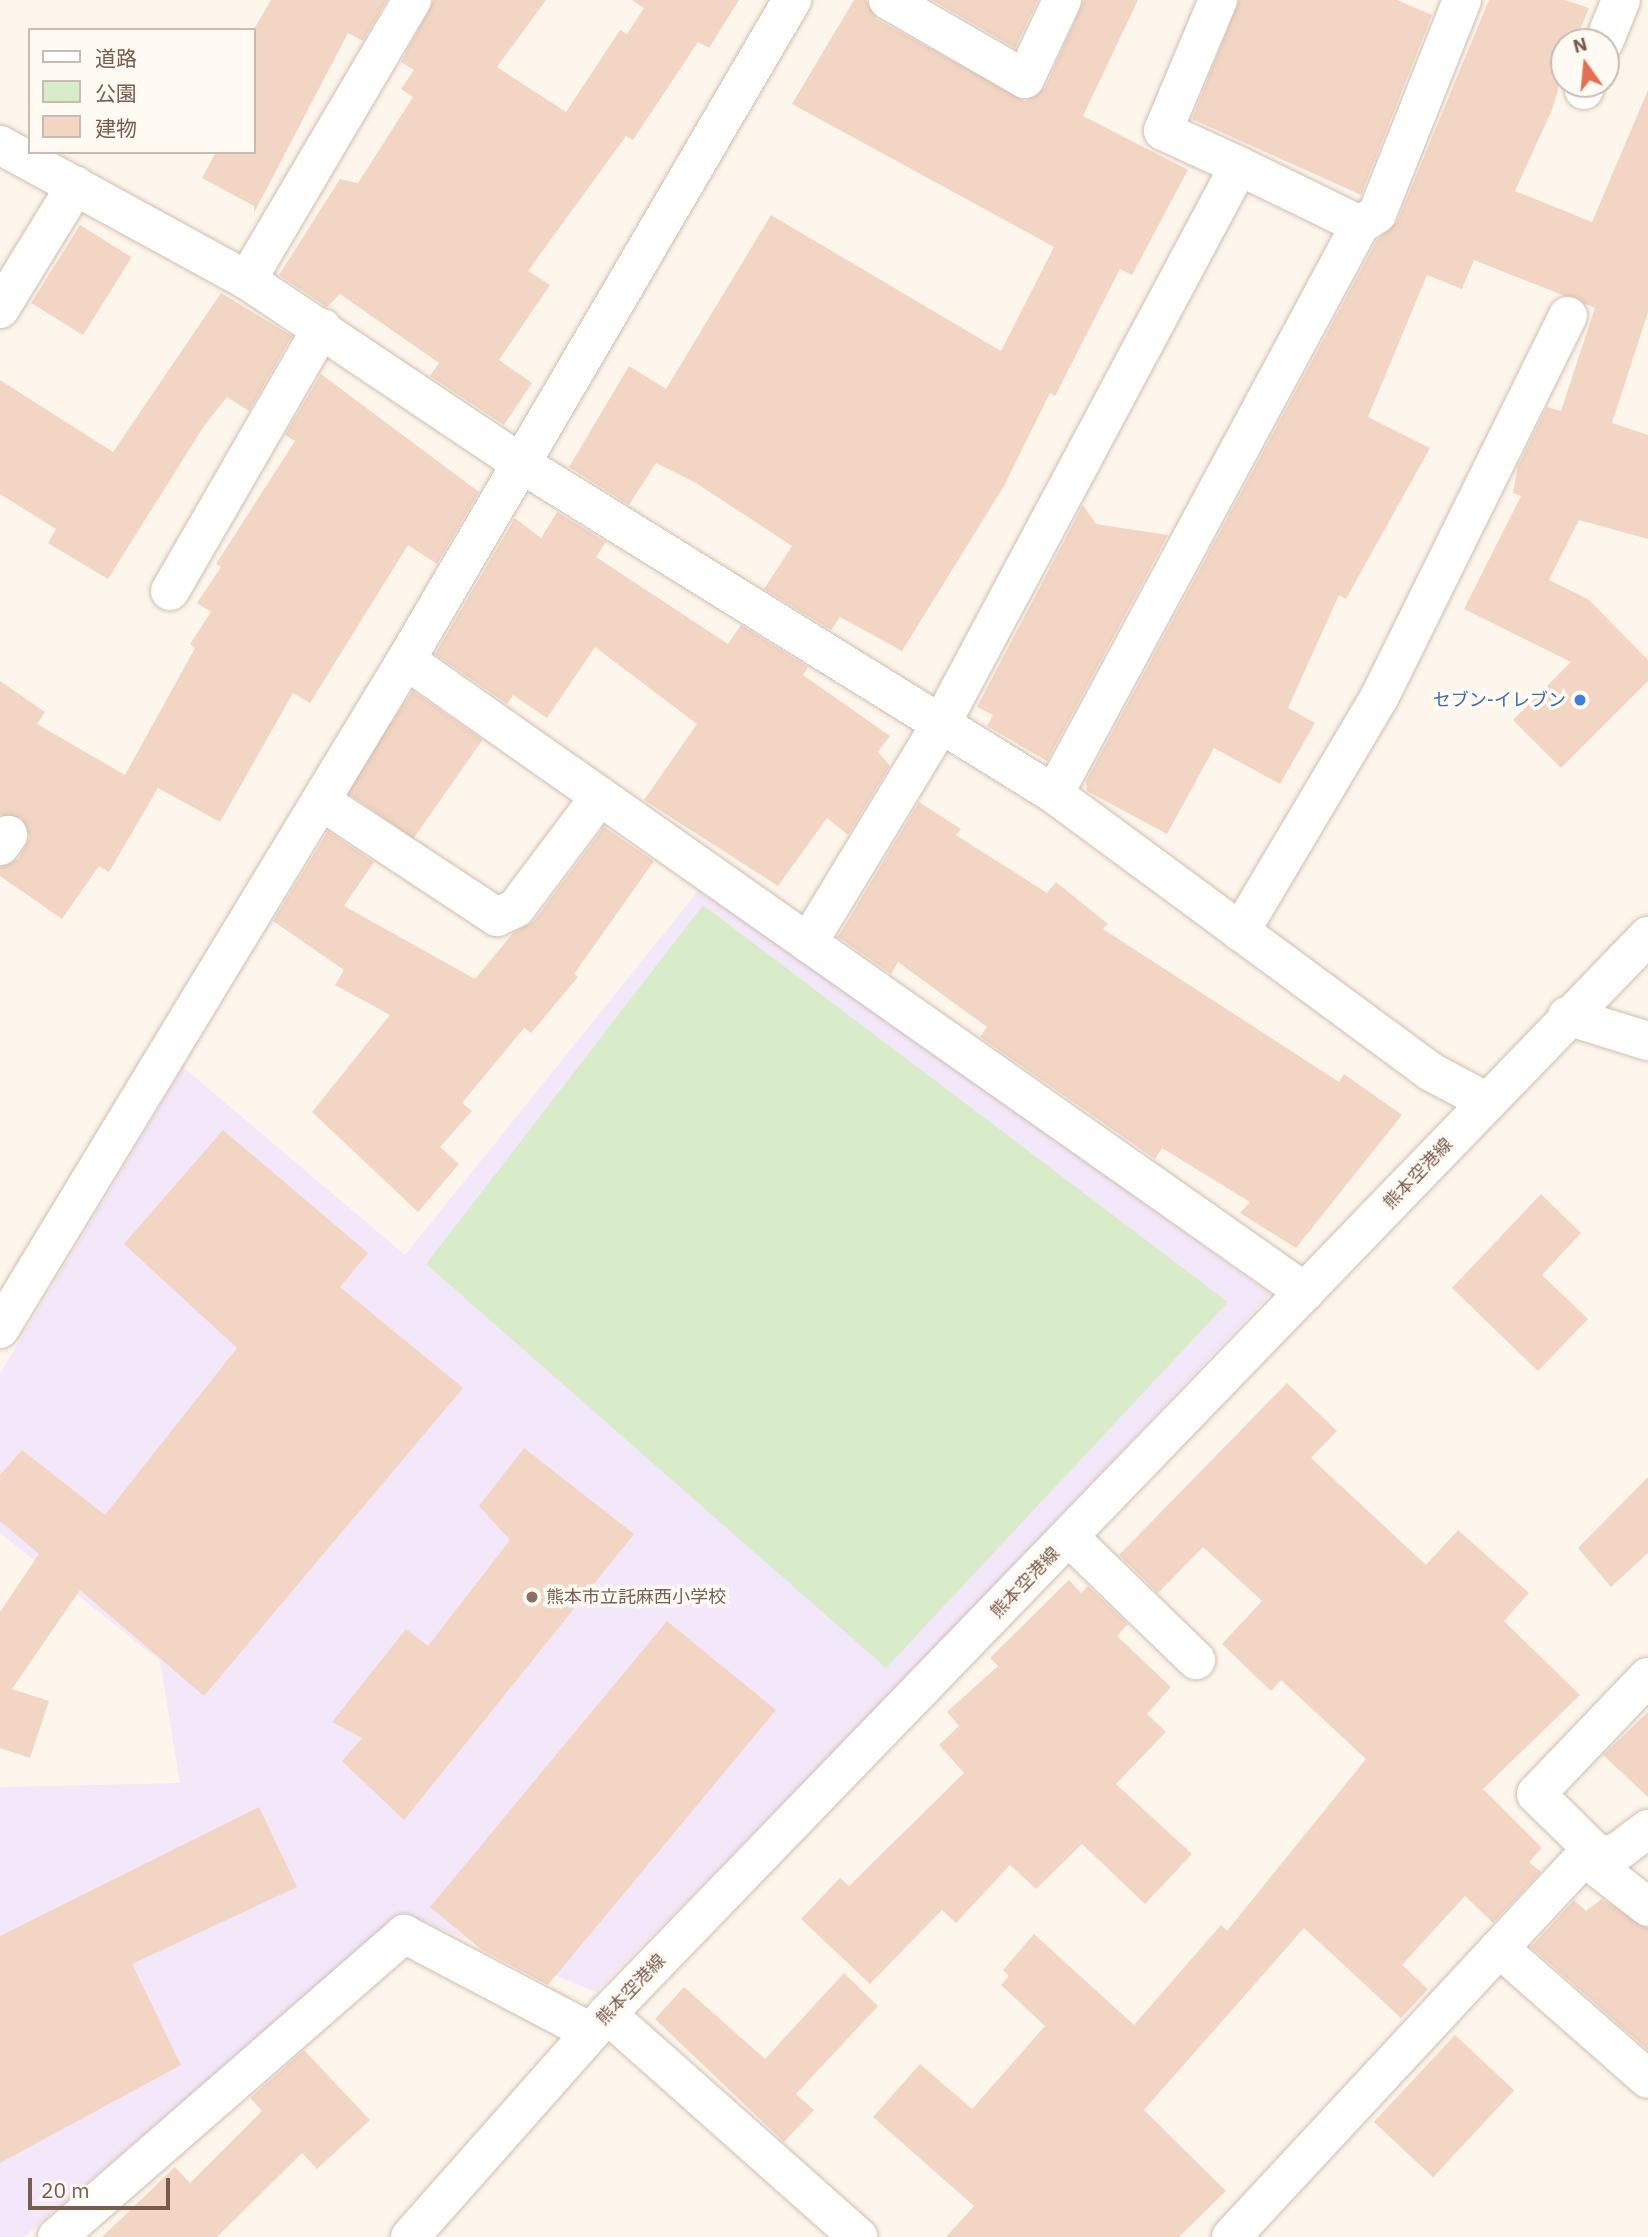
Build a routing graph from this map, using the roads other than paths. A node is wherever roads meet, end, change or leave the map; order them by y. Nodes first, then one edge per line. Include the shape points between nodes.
1 (412, 0) edge
2 (792, 0) edge
3 (888, 0) edge
4 (1062, 0) edge
5 (1218, 0) edge
6 (1462, 0) edge
7 (1621, 0) edge
8 (1610, 28) edge
9 (0, 145) edge
10 (1239, 166) junction
11 (76, 185) junction
12 (1360, 225) junction
13 (247, 280) junction
14 (0, 309) edge
15 (1568, 316) dead end
16 (322, 328) junction
17 (520, 463) junction
18 (170, 591) dead end
19 (406, 660) junction
20 (942, 722) junction
21 (1054, 794) junction
22 (600, 796) junction
23 (321, 801) junction
24 (1240, 932) junction
25 (1648, 936) edge
26 (808, 943) junction
27 (1567, 1016) junction
28 (1648, 1041) edge
29 (1488, 1102) junction
30 (1305, 1292) junction
31 (4, 1311) edge
32 (1069, 1537) junction
33 (1196, 1660) dead end
34 (1648, 1677) edge
35 (1648, 1829) edge
36 (1590, 1855) junction
37 (1648, 1907) edge
38 (1499, 1948) junction
39 (599, 2023) junction
40 (1648, 2079) edge
41 (57, 2237) edge
42 (410, 2237) edge
43 (858, 2237) edge
44 (1231, 2237) edge

1 - 13 street
2 - 17 street
3 - 4 street via 1025,79
5 - 10 street via 1163,131
6 - 12 street via 1381,207
7 - 8 street
9 - 11 street
10 - 12 street
10 - 20 street
11 - 13 street
11 - 14 street
12 - 21 street
13 - 16 street
15 - 24 street via 1380,696
16 - 17 street
16 - 18 street
17 - 19 street
17 - 20 street
19 - 22 street
19 - 23 street
20 - 21 street
20 - 26 street
21 - 24 street
22 - 23 street via 516,908 497,917
22 - 26 street
23 - 31 street
24 - 29 street via 1432,1072
25 - 27 street, 熊本空港線
26 - 30 street
27 - 28 street
27 - 29 street, 熊本空港線
29 - 30 street, 熊本空港線
30 - 32 street, 熊本空港線
32 - 33 street
32 - 39 street, 熊本空港線
34 - 36 street via 1536,1794
35 - 36 street via 1616,1853
36 - 37 street
36 - 38 street
38 - 40 street
38 - 44 street
39 - 41 street via 404,1934
39 - 42 street, 熊本空港線
39 - 43 street

